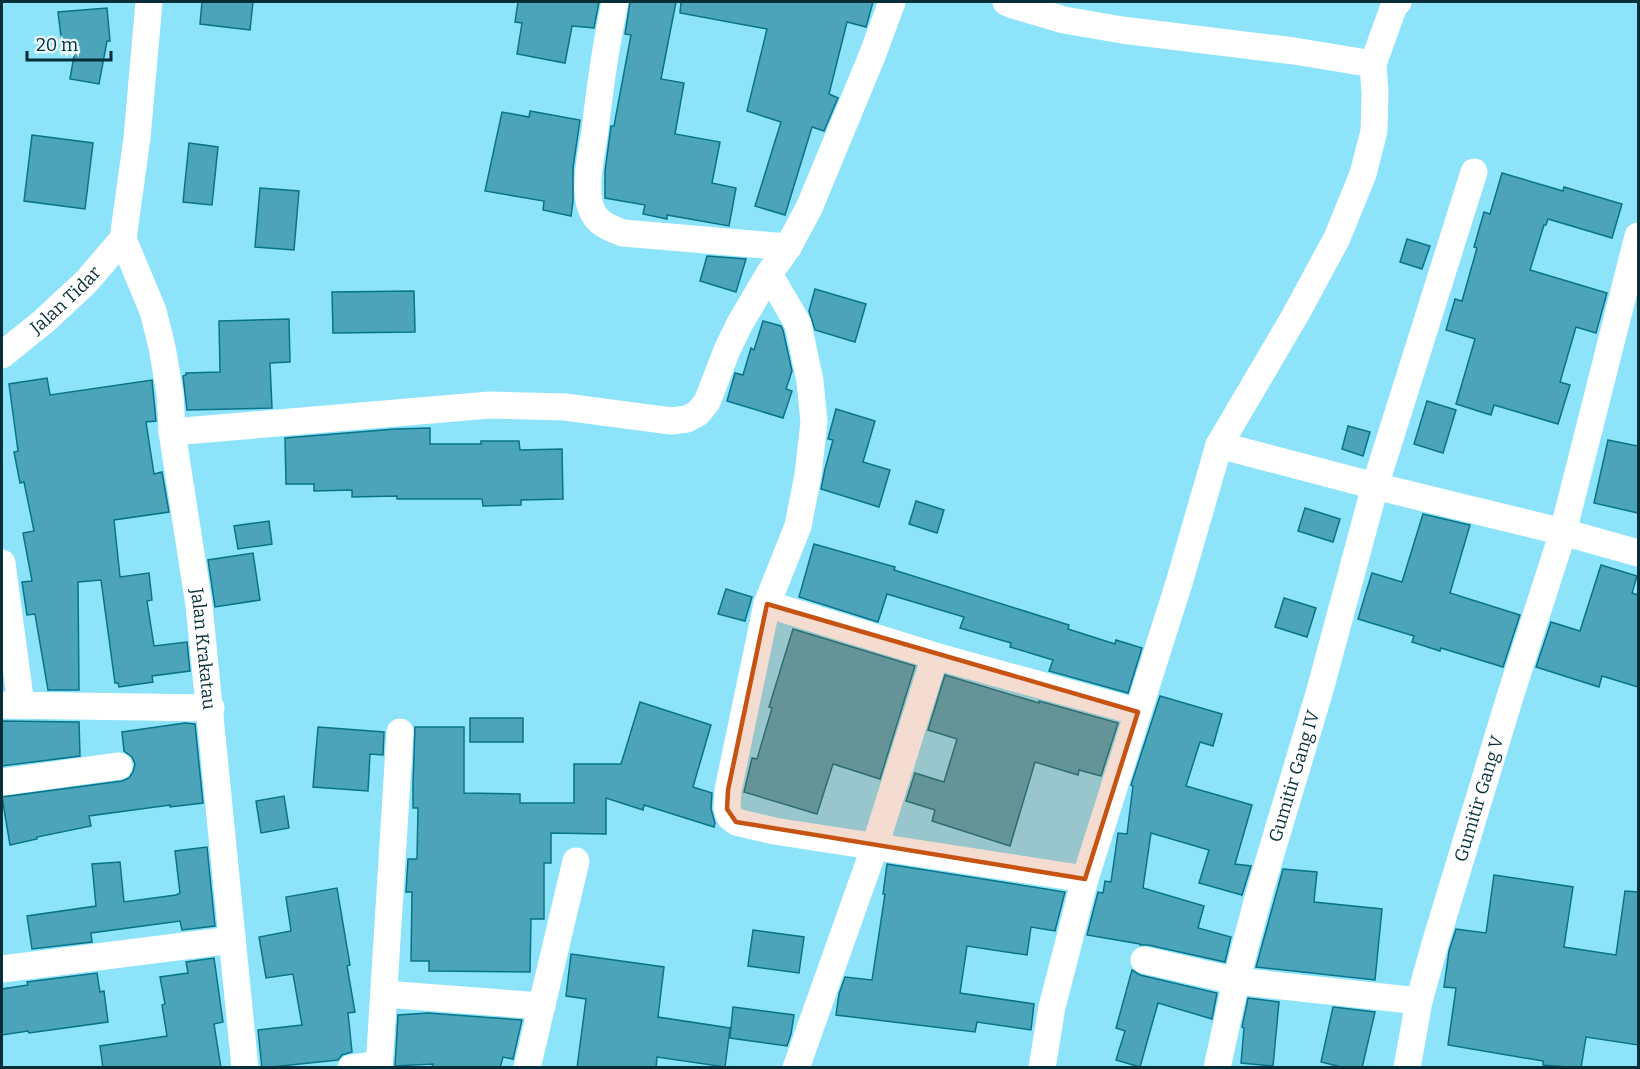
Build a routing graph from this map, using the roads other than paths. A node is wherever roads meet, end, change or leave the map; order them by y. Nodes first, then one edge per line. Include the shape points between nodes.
1 (149, 2) edge
2 (615, 2) edge
3 (892, 2) edge
4 (1006, 2) edge
5 (1398, 2) edge
6 (1071, 11) edge
7 (1372, 63) junction
8 (1474, 172) dead end
9 (1638, 236) edge
10 (123, 239) junction
11 (788, 247) junction
12 (769, 273) junction
13 (2, 355) edge
14 (172, 432) junction
15 (1219, 445) junction
16 (1375, 486) junction
17 (1563, 532) junction
18 (1638, 553) edge
19 (2, 563) edge
20 (768, 604) junction
21 (935, 656) junction
22 (11, 705) edge
23 (210, 708) junction
24 (1138, 712) junction
25 (399, 732) dead end
26 (119, 766) dead end
27 (2, 782) edge
28 (875, 846) junction
29 (576, 861) dead end
30 (1085, 879) junction
31 (232, 940) junction
32 (1144, 960) dead end
33 (2, 969) edge
34 (1236, 981) junction
35 (384, 994) junction
36 (1419, 1001) junction
37 (542, 1006) junction
38 (379, 1066) edge
39 (245, 1068) edge
40 (351, 1068) edge
41 (526, 1068) edge
42 (796, 1068) edge
43 (1042, 1068) edge
44 (1217, 1068) edge
45 (1407, 1068) edge

1 - 10 street
2 - 11 street via 591,160 588,196 596,218 622,233
3 - 11 street via 822,178
4 - 6 street
5 - 7 street
6 - 7 street via 1122,30
7 - 15 street via 1374,131 1364,174 1337,238
8 - 16 street, Gumitir Gang IV
9 - 17 street, Gumitir Gang V
10 - 13 street, Jalan Tidar via 86,282
10 - 14 street, Jalan Krakatau via 160,338
11 - 12 street
12 - 14 street via 731,342 707,402 687,419 671,421 566,407 490,405
12 - 20 street via 798,324 814,422 798,526
14 - 23 street, Jalan Krakatau via 199,605
15 - 16 street
15 - 24 street
16 - 17 street
16 - 34 street, Gumitir Gang IV
17 - 18 street
17 - 36 street, Gumitir Gang V
19 - 22 street
20 - 21 street
20 - 28 street via 728,790 730,817 744,825
21 - 24 street
21 - 28 street
22 - 23 street
23 - 31 street, Jalan Krakatau
24 - 30 street
25 - 35 street
26 - 27 street
28 - 30 street
28 - 42 street
29 - 37 street
30 - 43 street via 1052,1007
31 - 33 street
31 - 39 street, Jalan Krakatau
32 - 34 street
34 - 36 street
34 - 44 street, Gumitir Gang IV
35 - 37 street
35 - 38 street
36 - 45 street, Gumitir Gang V
37 - 41 street
38 - 40 street

